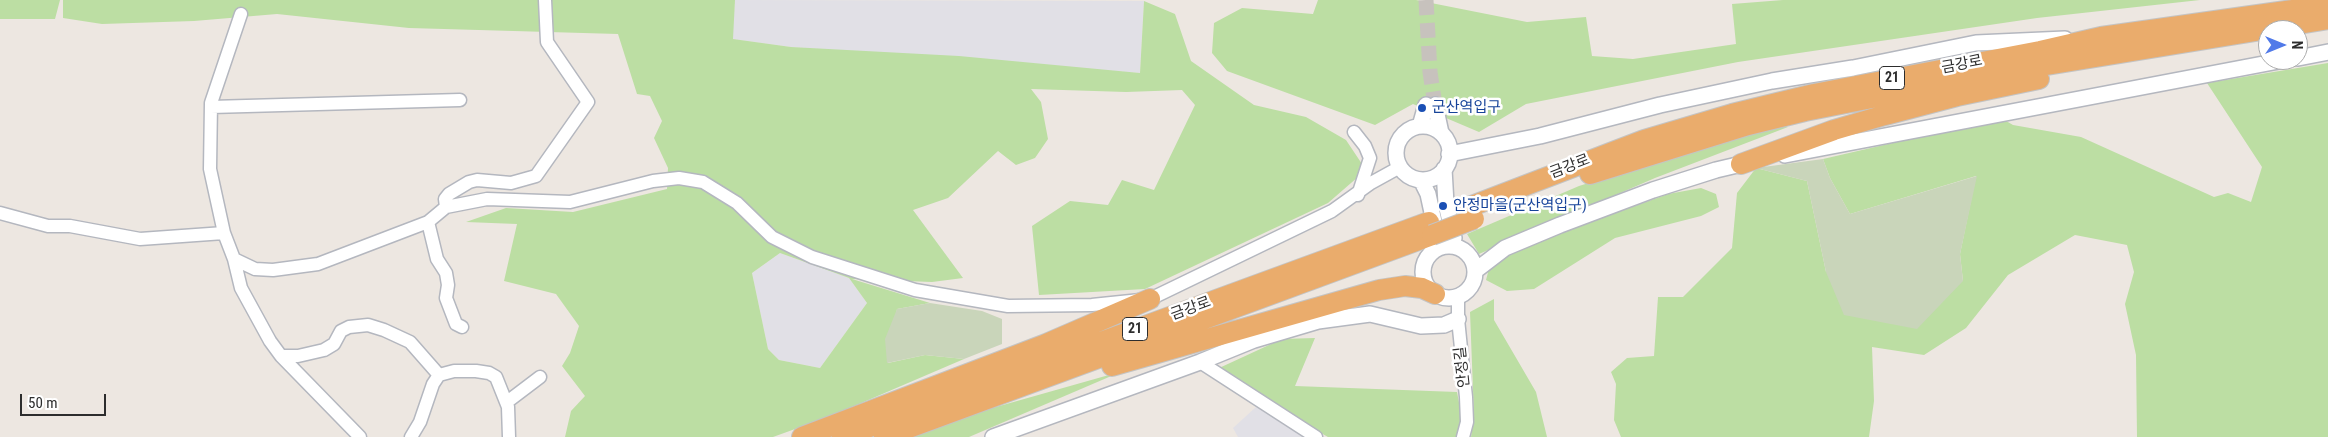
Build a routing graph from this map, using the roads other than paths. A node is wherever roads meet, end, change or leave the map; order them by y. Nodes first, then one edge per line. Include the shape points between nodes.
1 (545, 0) edge
2 (2328, 5) edge
3 (241, 14) dead end
4 (2328, 19) edge
5 (2308, 23) edge
6 (2258, 33) edge
7 (2101, 36) junction
8 (2328, 52) edge
9 (2308, 56) edge
10 (2258, 65) edge
11 (460, 100) dead end
12 (211, 108) junction
13 (1420, 126) junction
14 (1354, 132) dead end
15 (1441, 133) junction
16 (1449, 154) junction
17 (1741, 164) junction
18 (1400, 167) junction
19 (1444, 169) junction
20 (1421, 180) junction
21 (1358, 194) junction
22 (446, 207) junction
23 (0, 213) edge
24 (1471, 213) junction
25 (428, 222) junction
26 (224, 233) junction
27 (1433, 235) junction
28 (1455, 247) junction
29 (234, 259) junction
30 (1475, 271) junction
31 (1435, 294) junction
32 (1458, 296) junction
33 (1150, 299) junction
34 (1458, 320) junction
35 (462, 327) dead end
36 (281, 356) junction
37 (1200, 362) junction
38 (439, 375) junction
39 (540, 377) dead end
40 (507, 402) junction
41 (966, 407) junction
42 (360, 437) edge
43 (411, 437) edge
44 (508, 437) edge
45 (802, 437) edge
46 (842, 437) edge
47 (884, 437) edge
48 (993, 437) edge
49 (1316, 437) edge
50 (1463, 437) edge

1 - 22 street via 546,42 588,102 536,176 511,183 469,182 449,194 445,199
2 - 7 highway, 금강로 / 21
3 - 12 street
4 - 5 highway
4 - 24 highway, 금강로 / 21 via 2016,70 1805,111 1748,124
6 - 17 highway via 1957,96 1834,130
7 - 16 street via 1976,43 1772,81 1540,136
7 - 24 highway, 금강로 / 21 via 2040,51 1814,94 1732,114 1644,140
8 - 9 street
10 - 17 street
11 - 12 street
12 - 26 street via 210,169
13 - 15 street
13 - 15 street via 1431,105
13 - 18 street via 1404,134 1399,141 1396,150
14 - 21 street via 1370,158
15 - 16 street via 1448,144
16 - 19 street
17 - 30 street via 1653,190 1560,225 1505,248
18 - 20 street via 1404,174
18 - 21 street
19 - 20 street via 1430,179
19 - 28 street via 1446,204
20 - 27 street via 1428,194
21 - 33 street via 1332,211
22 - 25 street
22 - 33 street via 487,199 570,202 653,181 679,178 703,182 737,203 772,237 812,257 915,290 1008,306 1092,305
23 - 26 street via 48,226 76,227 140,239
24 - 27 highway, 금강로 / 21, bridge
25 - 29 street via 318,264 255,269
25 - 35 street via 437,259 446,273 446,298 456,324
26 - 29 street
27 - 28 street
27 - 31 street via 1424,270 1425,279
27 - 41 highway, 금강로 / 21
27 - 46 highway, 금강로 / 21
28 - 30 street via 1469,256
29 - 36 street via 241,288 254,315
30 - 32 street via 1471,286
31 - 32 street
31 - 41 highway via 1405,286 1379,290
32 - 34 street, 안정길
33 - 45 highway via 961,377
34 - 37 street via 1444,325 1421,326 1370,314 1318,321 1254,340
34 - 50 street, 안정길 via 1466,398 1467,422
36 - 38 street via 324,350 334,344 341,331 368,325 410,342
36 - 42 street
37 - 48 street
37 - 49 street
38 - 40 street via 454,371 489,373 496,377
38 - 43 street
39 - 40 street
40 - 44 street
41 - 47 highway, 금강로 / 21

